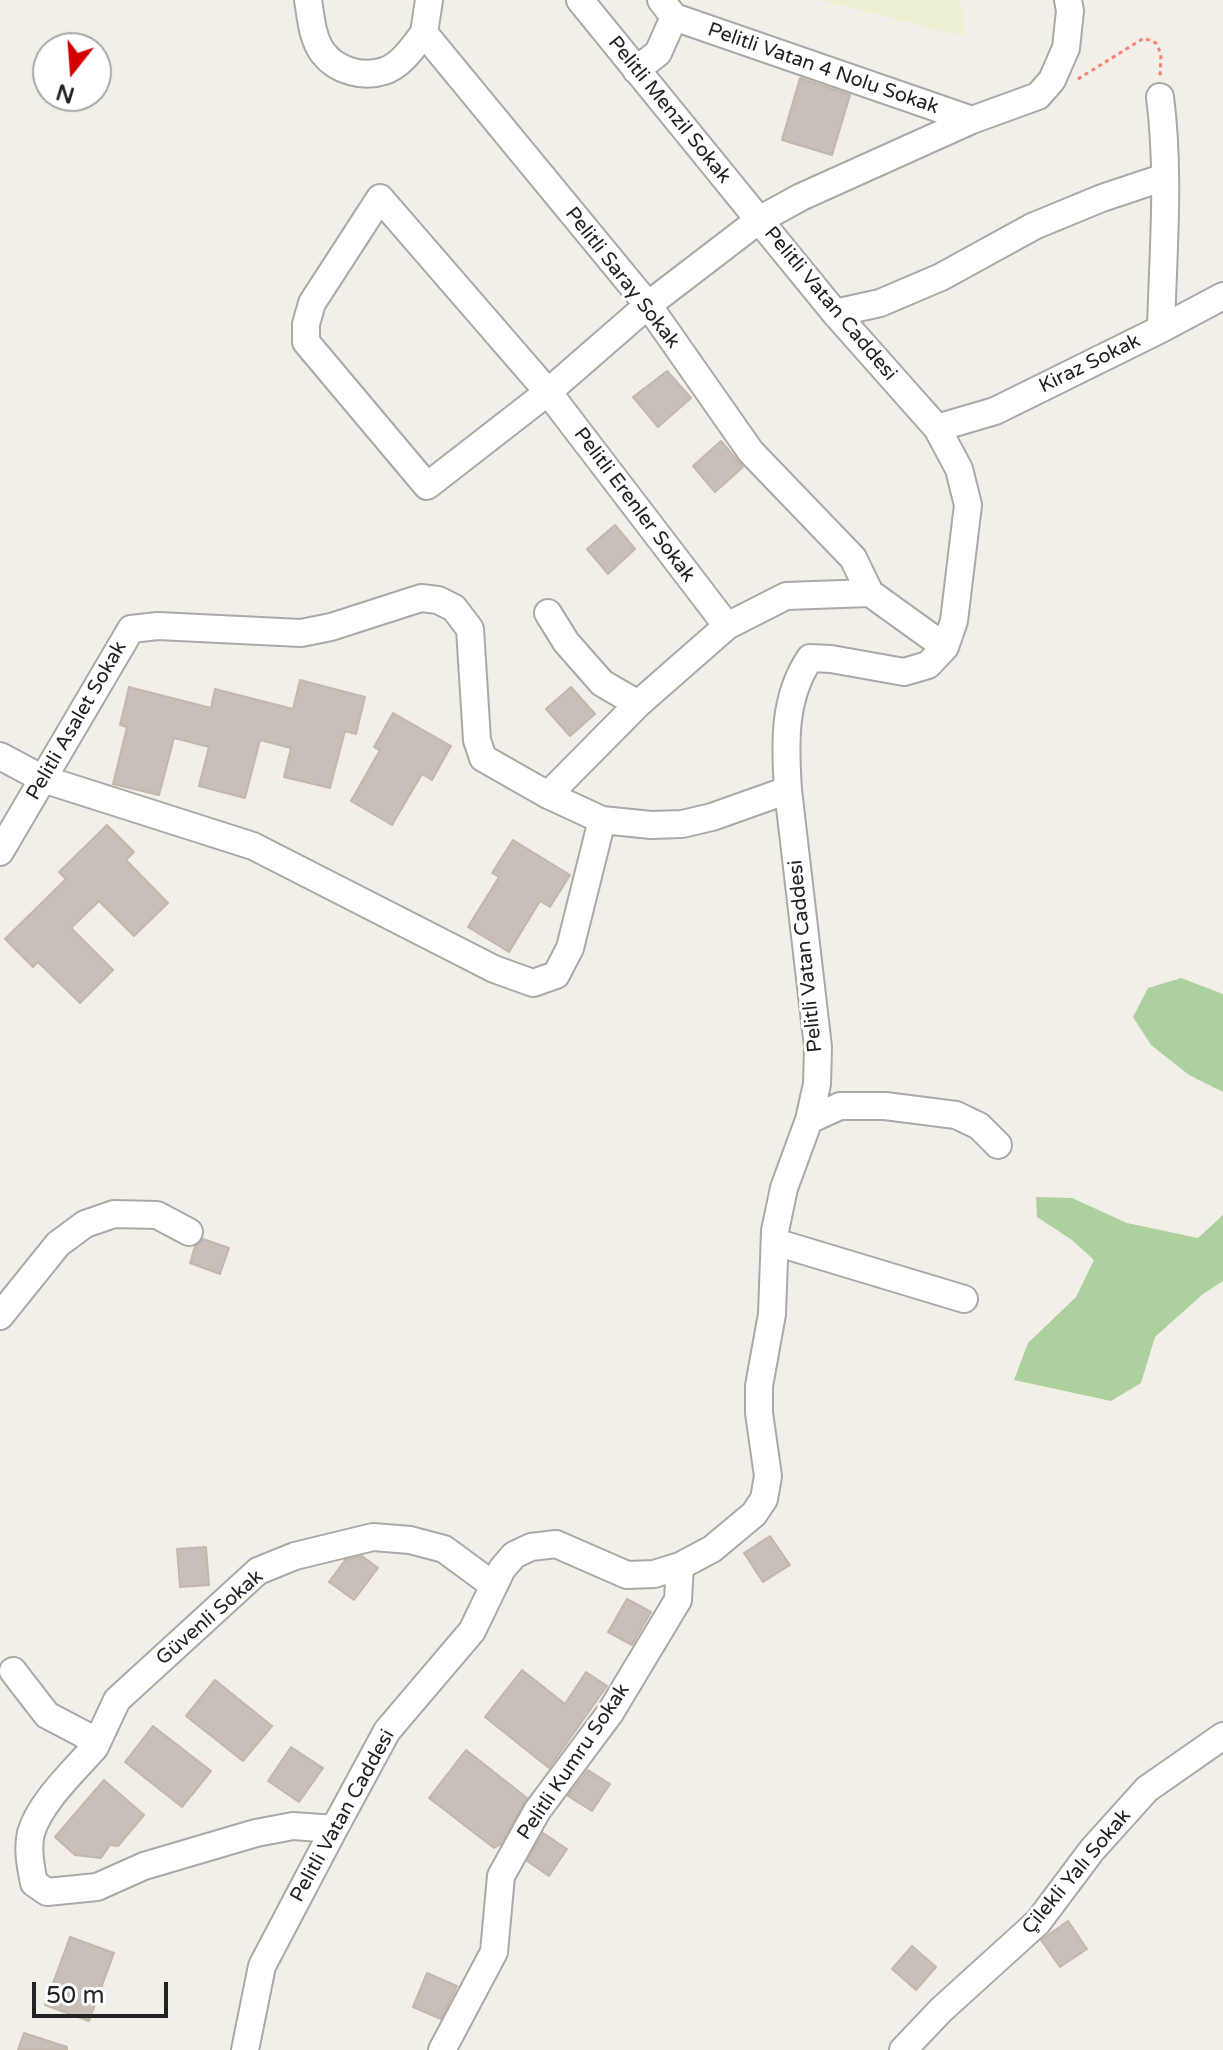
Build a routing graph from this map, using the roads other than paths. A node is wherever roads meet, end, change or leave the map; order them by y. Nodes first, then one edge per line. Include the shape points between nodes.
1 (308, 0) edge
2 (429, 0) edge
3 (580, 0) edge
4 (1068, 0) edge
5 (667, 8) edge
6 (424, 33) junction
7 (636, 70) junction
8 (1160, 97) road end
9 (972, 120) junction
10 (1165, 177) junction
11 (759, 220) junction
12 (1223, 296) edge
13 (648, 305) junction
14 (835, 313) junction
15 (1161, 329) junction
16 (548, 392) junction
17 (937, 428) junction
18 (870, 593) junction
19 (548, 613) dead end
20 (727, 626) junction
21 (945, 647) junction
22 (638, 704) junction
23 (0, 756) edge
24 (43, 779) junction
25 (788, 790) junction
26 (548, 795) junction
27 (602, 820) junction
28 (0, 852) edge
29 (809, 1120) junction
30 (998, 1145) dead end
31 (189, 1232) dead end
32 (775, 1242) junction
33 (964, 1299) dead end
34 (0, 1316) edge
35 (680, 1566) junction
36 (493, 1585) junction
37 (13, 1671) dead end
38 (1223, 1736) edge
39 (95, 1747) junction
40 (334, 1829) junction
41 (245, 2050) edge
42 (442, 2050) edge
43 (903, 2050) edge

1 - 6 street via 323,53 356,74 386,71
2 - 6 street
3 - 7 street, Pelitli Menzil Sokak
4 - 9 street, Pelitli Vatan Caddesi via 1066,48 1052,80 1038,96
5 - 7 street via 658,53
5 - 9 street, Pelitli Vatan 4 Nolu Sokak
6 - 13 street, Pelitli Saray Sokak
7 - 11 street, Pelitli Menzil Sokak
8 - 10 street, Kiraz Sokak
9 - 11 street, Pelitli Vatan Caddesi
10 - 14 street via 1034,226 941,277 880,303
10 - 15 street, Kiraz Sokak
11 - 13 street
11 - 14 street, Pelitli Vatan Caddesi
12 - 15 street
13 - 16 street
13 - 18 street, Pelitli Saray Sokak via 743,442 853,558
14 - 17 street, Pelitli Vatan Caddesi
15 - 17 street, Kiraz Sokak via 995,411
16 - 16 street, Pelitli Erenler Sokak via 380,198 312,303 306,342 427,486
16 - 20 street, Pelitli Erenler Sokak
17 - 21 street, Pelitli Vatan Caddesi via 959,469 968,505 954,621
18 - 20 street via 786,596
18 - 21 street, Pelitli Saray Sokak
19 - 22 street via 602,683
20 - 22 street
21 - 25 street, Pelitli Vatan Caddesi via 928,665 904,672 810,658 789,705
22 - 26 street
23 - 24 street
24 - 26 street, Pelitli Asalet Sokak via 131,629 301,633 421,598 454,608 470,629 477,740 483,758
24 - 27 street via 253,846 494,969 533,983 556,975 570,948
24 - 28 street, Pelitli Asalet Sokak
25 - 27 street, Pelitli Asalet Sokak via 682,824
25 - 29 street, Pelitli Vatan Caddesi via 818,1047
26 - 27 street, Pelitli Asalet Sokak
29 - 30 street via 840,1106 956,1115 979,1126
29 - 32 street, Pelitli Vatan Caddesi via 784,1188
31 - 34 street via 157,1215 114,1214 85,1224 58,1244
32 - 33 street
32 - 35 street, Pelitli Vatan Caddesi via 772,1314 759,1386 768,1476 764,1499 712,1549
35 - 36 street, Pelitli Vatan Caddesi via 627,1575 556,1544 514,1555
35 - 42 street, Pelitli Kumru Sokak via 678,1600 610,1713 537,1811 501,1876 494,1952
36 - 39 street, Güvenli Sokak via 444,1549 373,1537 258,1571 117,1700
36 - 40 street, Pelitli Vatan Caddesi via 472,1631 387,1731
37 - 39 street via 47,1715 85,1735
38 - 43 street, Çilekli Yalı Sokak via 1147,1789 1038,1922
39 - 40 street, Güvenli Sokak via 51,1797 31,1833 34,1883 47,1892 97,1887 144,1866 256,1833 293,1826
40 - 41 street, Pelitli Vatan Caddesi via 262,1966

